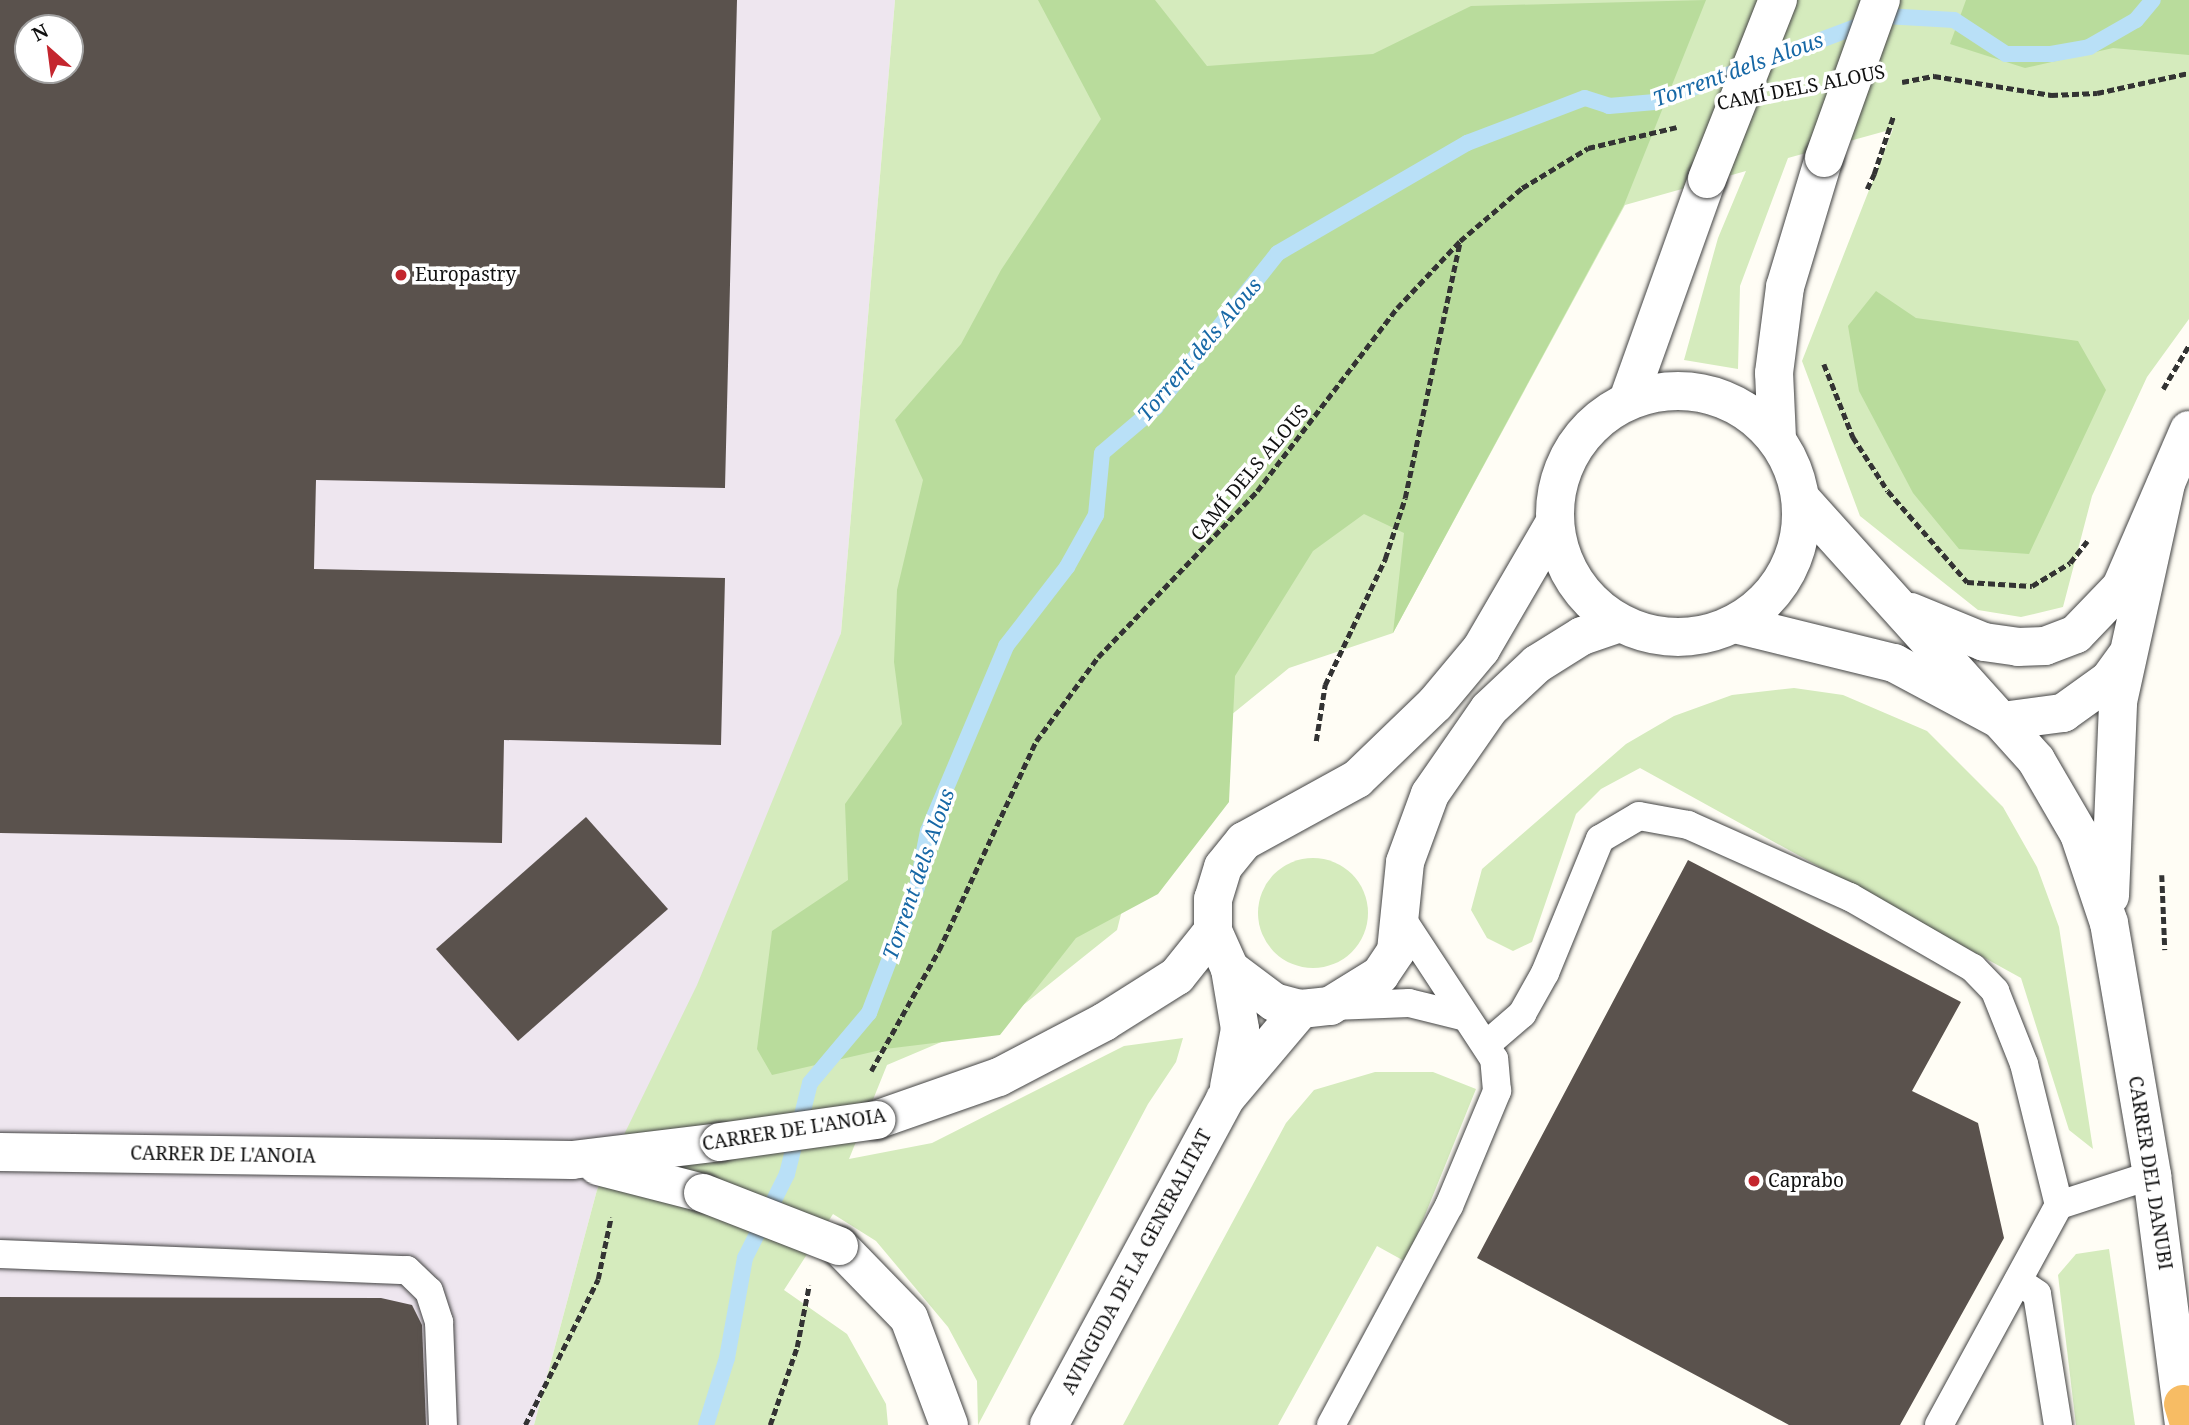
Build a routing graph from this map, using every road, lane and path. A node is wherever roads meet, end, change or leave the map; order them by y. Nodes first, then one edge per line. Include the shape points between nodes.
1 (1778, 0) edge
2 (1881, 0) edge
3 (2189, 73) edge
4 (1894, 84) dead end
5 (1680, 126) dead end
6 (1874, 174) dead end
7 (1863, 198) dead end
8 (1460, 241) junction
9 (1819, 353) dead end
10 (1629, 400) junction
11 (2189, 430) edge
12 (1777, 438) junction
13 (2166, 484) junction
14 (1802, 500) junction
15 (1555, 522) junction
16 (2092, 531) dead end
17 (1897, 606) junction
18 (1620, 623) junction
19 (1735, 624) junction
20 (2126, 657) junction
21 (2002, 721) junction
22 (1316, 741) dead end
23 (2161, 869) dead end
24 (1404, 922) junction
25 (2109, 923) junction
26 (1213, 931) junction
27 (2165, 961) dead end
28 (1230, 969) junction
29 (1316, 1007) junction
30 (1462, 1016) junction
31 (1486, 1045) junction
32 (865, 1082) dead end
33 (1225, 1099) junction
34 (0, 1152) edge
35 (572, 1160) junction
36 (2152, 1175) junction
37 (2059, 1205) junction
38 (609, 1207) dead end
39 (0, 1254) edge
40 (810, 1278) dead end
41 (2018, 1280) junction
42 (2185, 1418) edge
43 (443, 1425) edge
44 (526, 1425) edge
45 (770, 1425) edge
46 (949, 1425) edge
47 (1049, 1425) edge
48 (1331, 1425) edge
49 (1939, 1425) edge
50 (2058, 1425) edge

1 - 10 street, bridge via 1707,179
2 - 12 street, bridge via 1824,158 1785,287 1774,373
3 - 4 path, CAMÍ DELS ALOUS via 2097,93 2051,95 1934,76
5 - 8 path, CAMÍ DELS ALOUS via 1588,148 1522,188
6 - 7 path
8 - 22 path via 1405,498 1385,559 1325,684
8 - 32 path, CAMÍ DELS ALOUS via 1397,308 1257,491 1061,703
9 - 16 path via 1853,437 1875,471 1967,582 2032,586 2070,563
10 - 12 street via 1693,391 1753,415
10 - 15 street via 1597,421 1572,450 1558,485
11 - 13 street, CARRER DEL DANUBI
12 - 14 street
13 - 17 street, CARRER DEL DANUBI via 2121,587 2076,634 2045,646 1984,642
13 - 20 street, CARRER DEL DANUBI
14 - 17 street, CARRER DEL DANUBI
14 - 19 street via 1800,537 1788,572 1765,602
15 - 18 street via 1575,582
15 - 26 street, AVINGUDA DE LA GENERALITAT via 1480,649 1435,704 1357,779 1244,841 1223,867 1213,899
17 - 21 street, CARRER DEL DANUBI
18 - 19 street via 1678,638
18 - 24 street, AVINGUDA DE LA GENERALITAT via 1582,636 1537,664 1489,709 1430,794 1405,862
19 - 21 street, CARRER DEL DANUBI via 1894,663
20 - 21 street, CARRER DEL DANUBI via 2109,680 2063,713
20 - 25 street, CARRER DEL DANUBI
21 - 25 street, CARRER DEL DANUBI via 2060,797 2094,870
23 - 27 path
24 - 29 street, AVINGUDA DE LA GENERALITAT via 1396,951 1380,975
24 - 30 lane
25 - 36 street, CARRER DEL DANUBI
26 - 28 street, AVINGUDA DE LA GENERALITAT
26 - 35 street, CARRER DE L'ANOIA, bridge via 1177,976 1104,1022 999,1077 876,1120
28 - 29 street, AVINGUDA DE LA GENERALITAT via 1265,998
28 - 33 street, AVINGUDA DE LA GENERALITAT via 1240,1029
29 - 30 lane via 1409,1003
29 - 33 street, AVINGUDA DE LA GENERALITAT
30 - 31 lane
31 - 37 lane via 1522,1014 1545,972 1600,839 1639,816 1688,825 1850,897 1973,968 1995,991 2024,1064
31 - 48 lane via 1497,1091 1479,1139
33 - 47 street, AVINGUDA DE LA GENERALITAT
34 - 35 street, CARRER DE L'ANOIA
35 - 46 street, CARRER DE L'ANOIA, bridge via 703,1193 839,1246 909,1318 944,1397
36 - 37 lane
36 - 42 street, CARRER DEL DANUBI
37 - 41 lane
38 - 44 path via 609,1246 598,1279
39 - 43 lane via 407,1270 429,1290 439,1322
40 - 45 path via 797,1348
41 - 49 lane
41 - 50 lane via 2037,1294

